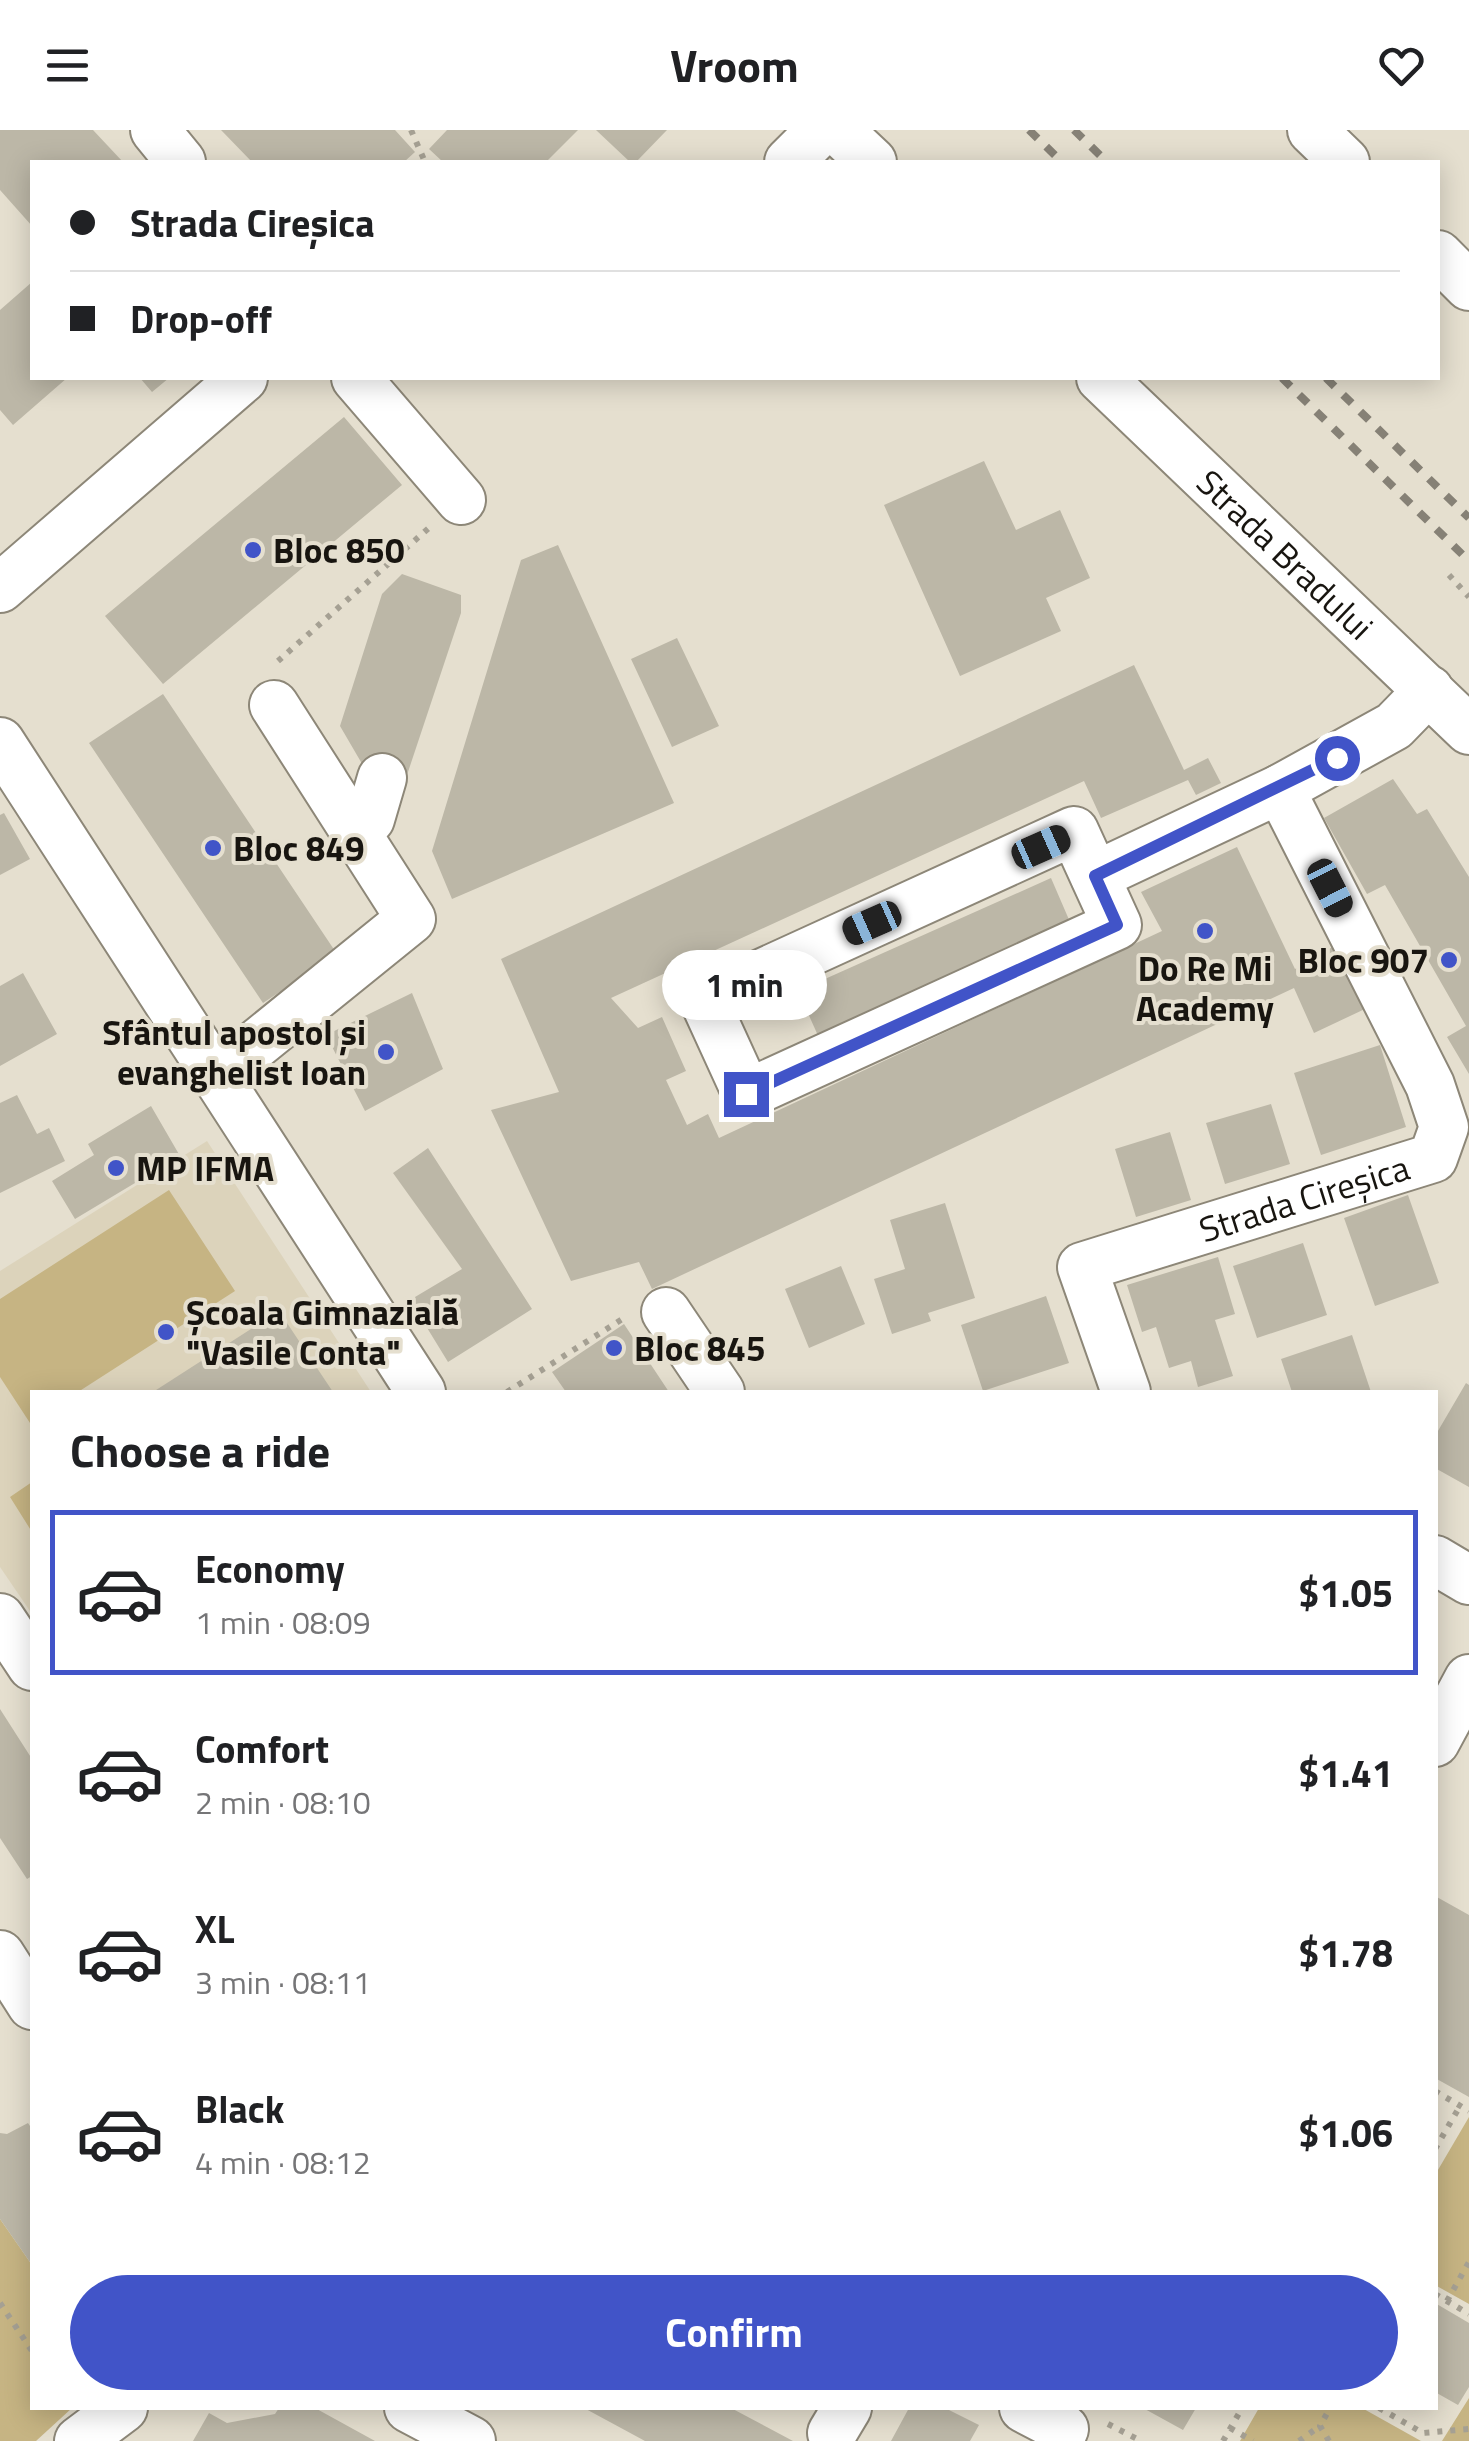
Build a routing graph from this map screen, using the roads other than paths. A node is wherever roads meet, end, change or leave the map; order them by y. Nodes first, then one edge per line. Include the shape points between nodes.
1 (155, 130) edge
2 (821, 130) edge
3 (838, 130) edge
4 (1312, 130) edge
5 (179, 160) edge
6 (792, 160) edge
7 (870, 160) edge
8 (1342, 160) edge
9 (1440, 257) edge
10 (1469, 286) edge
11 (242, 380) edge
12 (358, 380) edge
13 (1103, 380) edge
14 (461, 500) road end
15 (4, 575) edge
16 (1429, 690) junction
17 (274, 705) road end
18 (1469, 730) edge
19 (0, 742) edge
20 (382, 778) dead end
21 (1280, 789) junction
22 (355, 832) junction
23 (1095, 876) junction
24 (217, 1076) junction
25 (666, 1312) road end
26 (420, 1390) edge
27 (719, 1390) edge
28 (1125, 1390) edge
29 (1438, 1562) edge
30 (1469, 1580) edge
31 (0, 1618) edge
32 (30, 1663) edge
33 (1469, 1679) edge
34 (1438, 1736) edge
35 (120, 2410) edge
36 (413, 2410) edge
37 (464, 2439) edge
38 (79, 2441) edge

1 - 5 street
2 - 6 street
3 - 7 street
4 - 8 street
9 - 10 street
11 - 15 street
12 - 14 street
13 - 16 street, Strada Bradului
16 - 18 street, Strada Bradului
16 - 21 street via 1394,726
17 - 22 street
19 - 24 street
20 - 22 street via 370,819
21 - 23 street
21 - 28 street, Strada Cireșica via 1430,1085 1444,1128 1433,1158 1082,1267
22 - 24 street via 411,919
23 - 23 street via 1074,832 704,1000 746,1094 1117,925
24 - 26 street
25 - 27 street
29 - 30 street
31 - 32 street
33 - 34 street
35 - 38 street
36 - 37 street

